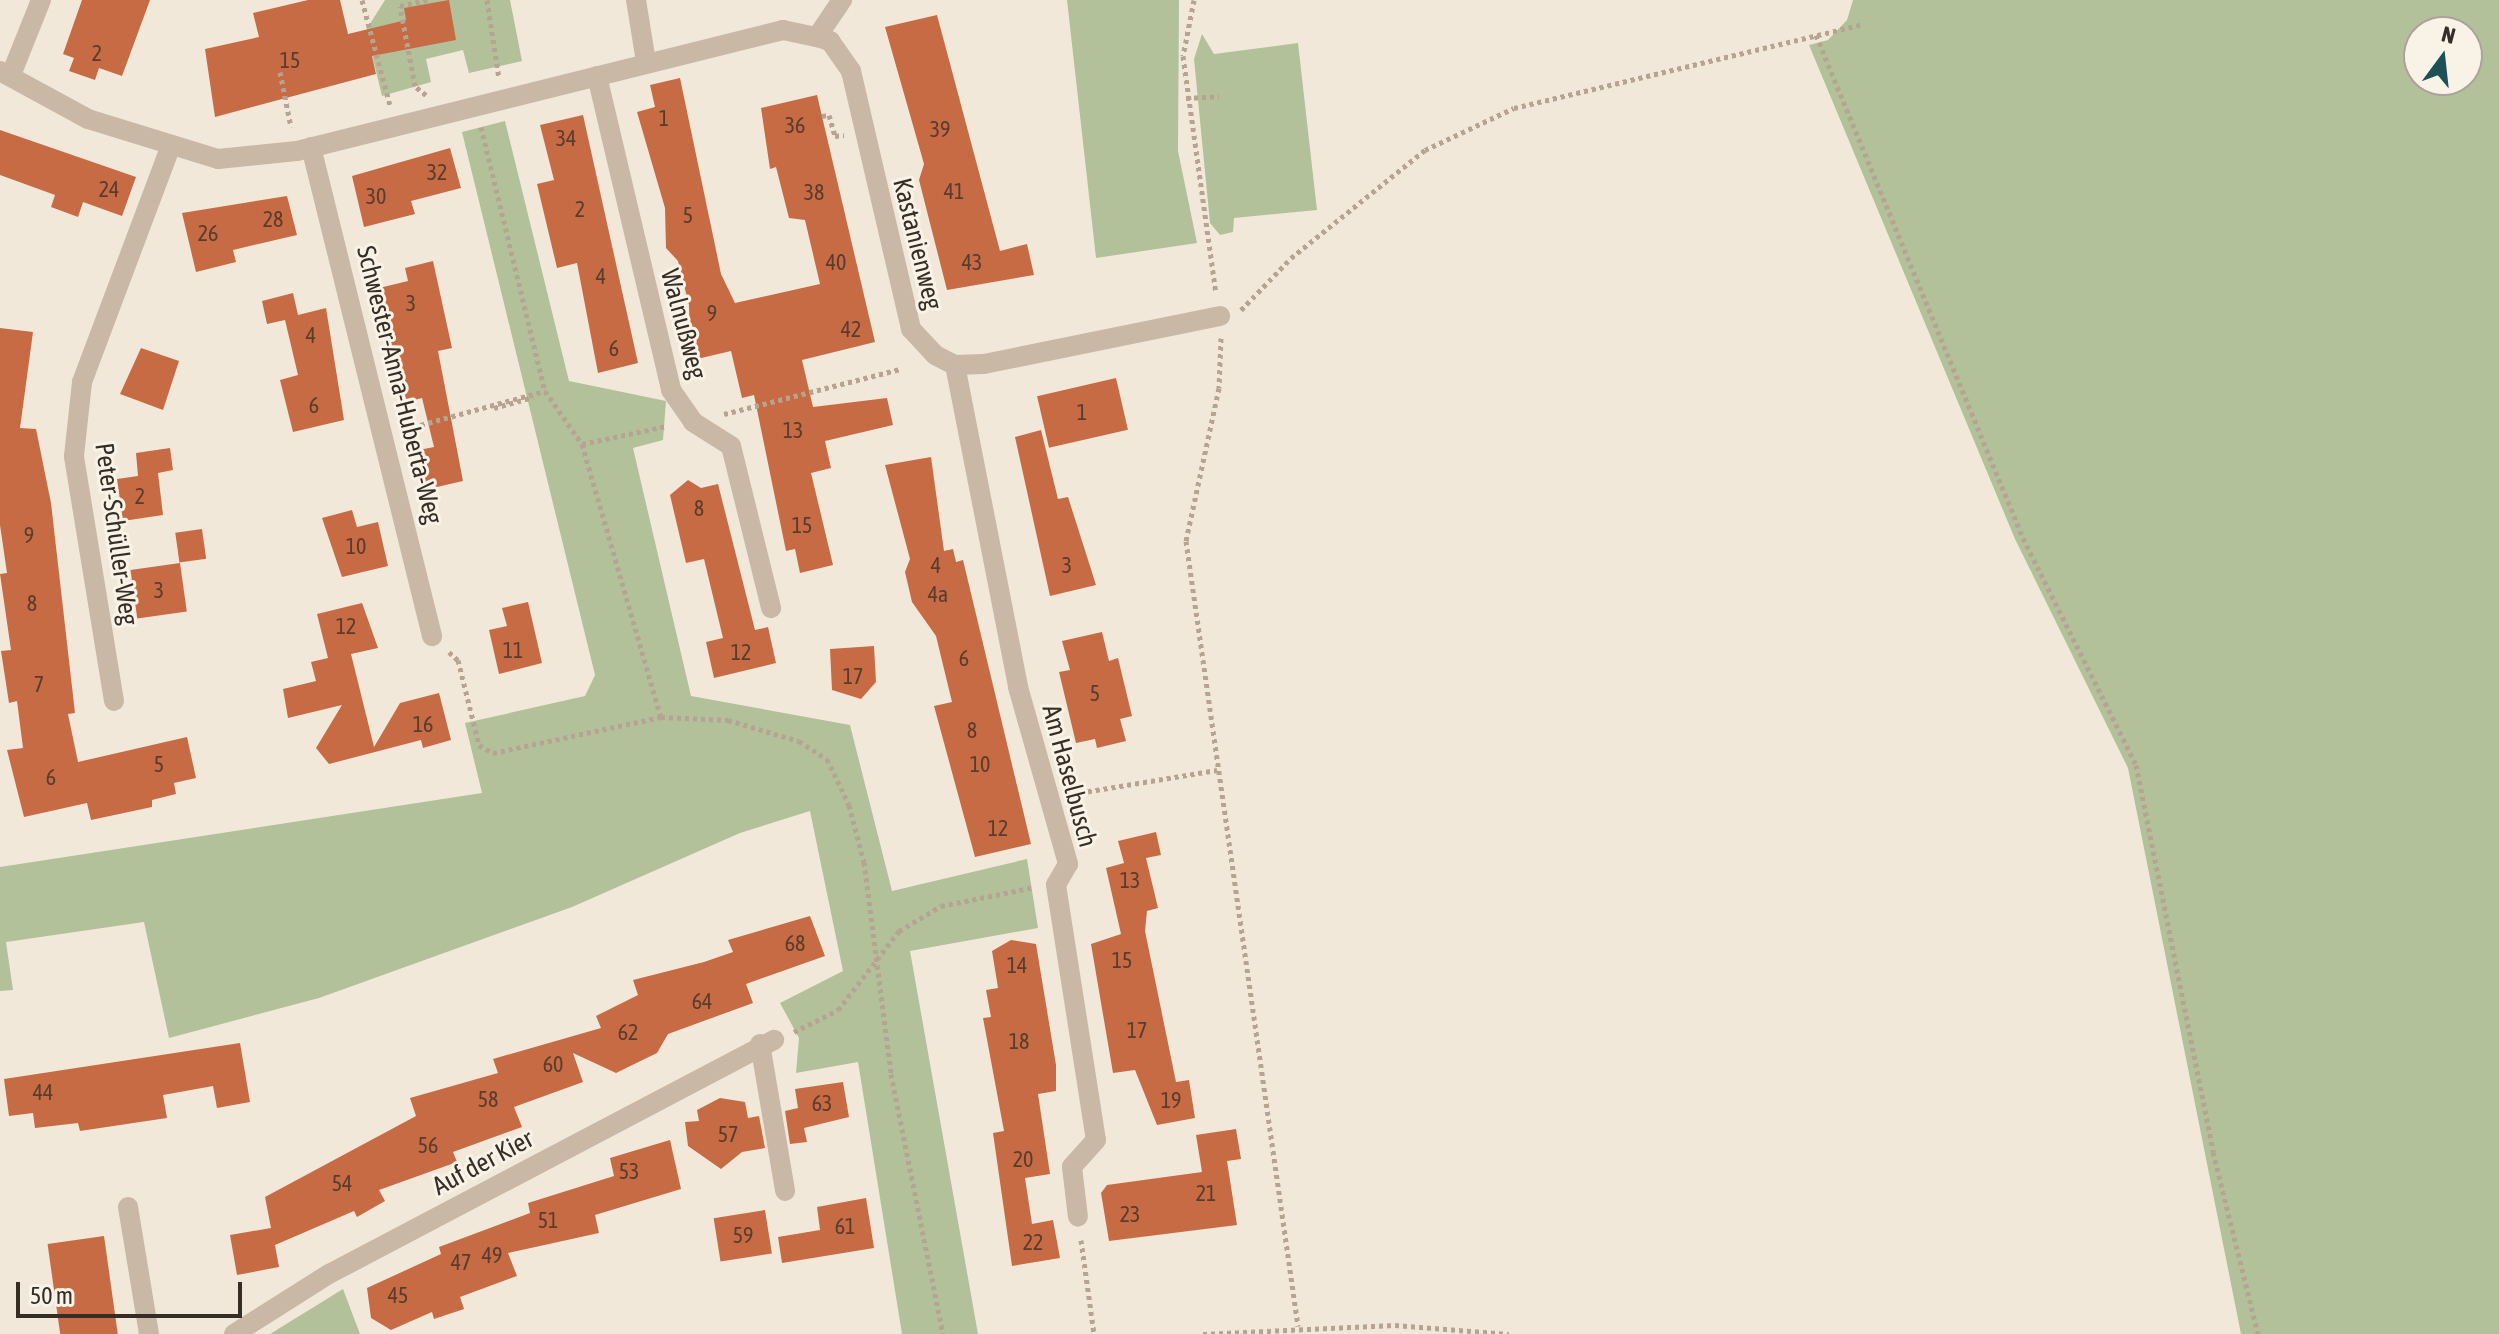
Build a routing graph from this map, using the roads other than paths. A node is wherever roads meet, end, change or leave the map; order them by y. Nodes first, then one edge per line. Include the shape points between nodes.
1 (41, 0) edge
2 (636, 0) edge
3 (842, 0) edge
4 (817, 37) junction
5 (646, 62) junction
6 (6, 73) edge
7 (597, 76) junction
8 (170, 148) junction
9 (304, 149) junction
10 (1220, 324) road end
11 (955, 365) junction
12 (771, 608) dead end
13 (432, 636) road end
14 (114, 701) dead end
15 (785, 1191) dead end
16 (128, 1207) dead end
17 (1078, 1217) road end
18 (149, 1334) edge
19 (234, 1334) edge

1 - 6 street
2 - 5 street
3 - 4 street
4 - 5 street via 783,30
4 - 11 street, Kastanienweg via 830,41 851,71 911,329
5 - 7 street
6 - 8 street via 88,119
7 - 9 street via 502,95
7 - 12 street, Walnußweg via 671,390 693,422 731,446
8 - 9 street via 218,159
8 - 14 street, Peter-Schüller-Weg via 82,382 74,456
9 - 13 street, Schwester-Anna-Huberta-Weg via 383,416
10 - 11 street
11 - 17 street, Am Haselbusch via 1018,687 1068,864 1056,885 1096,1140 1072,1167
15 - 19 street, Auf der Kier via 767,1042 329,1274
16 - 18 street

